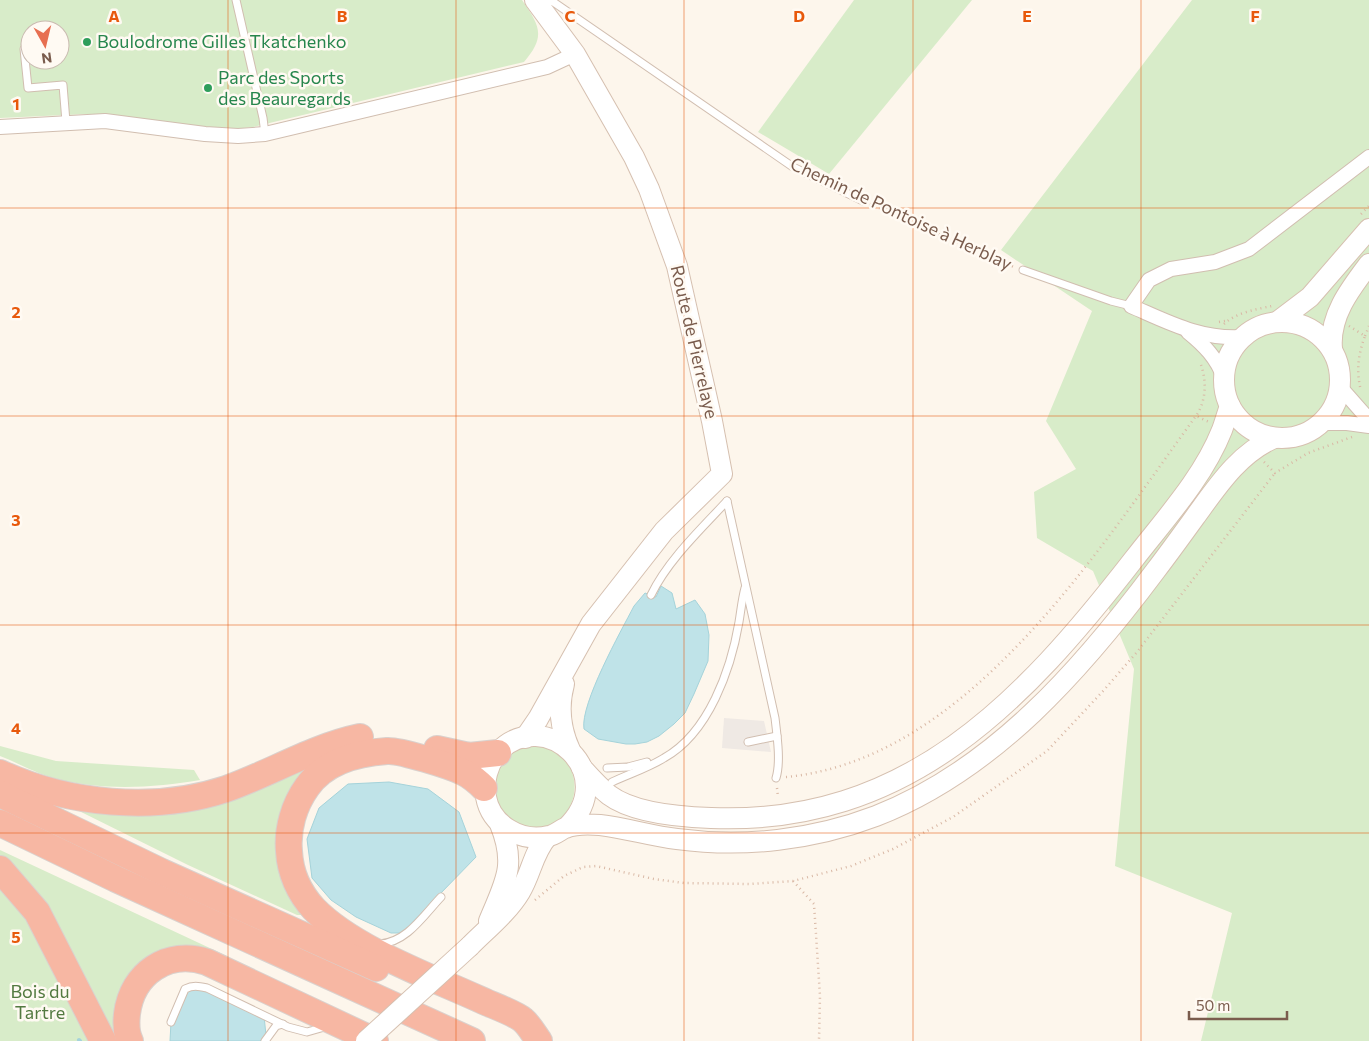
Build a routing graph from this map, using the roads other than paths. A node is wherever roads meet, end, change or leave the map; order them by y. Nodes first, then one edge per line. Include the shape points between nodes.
1 (236, 0) edge
2 (537, 2) edge
3 (575, 54) junction
4 (26, 70) edge
5 (66, 122) junction
6 (0, 127) edge
7 (265, 134) junction
8 (1369, 157) edge
9 (863, 201) road end
10 (1369, 229) edge
11 (1369, 264) edge
12 (1023, 270) road end
13 (1130, 306) junction
14 (1275, 313) junction
15 (1183, 329) junction
16 (1243, 336) junction
17 (1332, 349) junction
18 (1224, 378) junction
19 (1340, 388) junction
20 (1230, 406) junction
21 (1361, 418) edge
22 (1322, 423) junction
23 (1369, 426) edge
24 (1274, 438) junction
25 (746, 586) junction
26 (651, 595) dead end
27 (569, 665) junction
28 (777, 736) junction
29 (525, 738) junction
30 (748, 742) dead end
31 (570, 750) junction
32 (498, 753) junction
33 (665, 758) junction
34 (582, 767) junction
35 (607, 768) dead end
36 (0, 772) edge
37 (776, 778) road end
38 (612, 782) dead end
39 (484, 788) junction
40 (0, 794) edge
41 (0, 823) edge
42 (500, 824) junction
43 (566, 828) junction
44 (547, 837) junction
45 (0, 869) edge
46 (441, 897) dead end
47 (485, 930) junction
48 (364, 945) junction
49 (171, 1022) dead end
50 (265, 1022) dead end
51 (283, 1024) junction
52 (338, 1025) junction
53 (103, 1041) edge
54 (130, 1041) edge
55 (265, 1041) edge
56 (366, 1041) edge
57 (375, 1041) edge
58 (472, 1041) edge
59 (539, 1041) edge

1 - 7 lane
2 - 3 main road, Route de Pierrelaye
2 - 9 lane, Chemin de Pontoise à Herblay via 552,1 793,167
3 - 7 street via 547,67
3 - 27 main road, Route de Pierrelaye via 649,189 677,266 722,474 664,531 591,624
4 - 5 lane via 28,88 63,85
5 - 6 street
5 - 7 street via 105,121 238,136
8 - 13 street via 1249,249 1215,262 1170,269 1149,280
10 - 14 main road via 1310,297
11 - 17 main road via 1336,318 1331,337
12 - 13 lane, Chemin de Pontoise à Herblay
13 - 15 street, Chemin de Pontoise à Herblay
14 - 16 main road
14 - 17 main road via 1288,322 1309,328 1326,340
15 - 16 street, Chemin de Pontoise à Herblay via 1223,338
15 - 18 street, Chemin de Pontoise à Herblay via 1214,356
16 - 18 main road via 1231,351
17 - 19 main road via 1340,368
18 - 20 main road
19 - 21 street
19 - 22 main road via 1334,408
20 - 24 main road via 1248,427
20 - 34 main road via 1223,429 1207,460 1095,610 1044,667 997,712 947,752 903,777 857,798 816,809 730,819 681,816 631,806 610,796
21 - 22 street
21 - 23 street
22 - 24 main road via 1299,436
24 - 43 main road via 1252,450 1226,476 1130,604 1064,681 989,750 923,793 853,824 804,836 761,841 700,842 598,825
25 - 26 lane via 728,501 686,544
25 - 28 lane
25 - 33 lane via 735,642 707,715 685,743
27 - 29 main road, Route de Pierrelaye
27 - 31 main road, Route de Pierrelaye via 560,710
28 - 30 lane
28 - 37 lane
29 - 31 main road via 549,738
29 - 32 main road
31 - 34 main road
32 - 36 highway via 469,756 390,736 366,736 346,740 225,789 201,796 154,802 108,801 56,793
32 - 39 main road via 490,763
33 - 35 lane via 628,767
33 - 38 lane
34 - 43 main road via 585,797 581,810
39 - 42 main road via 490,810
39 - 48 highway via 463,772 390,750 344,759 308,786 298,803 290,831 289,858 293,875 313,908 333,926
40 - 59 highway via 162,872
41 - 58 highway
42 - 44 main road via 518,835
42 - 47 main road via 508,848 508,868
43 - 44 main road
44 - 47 main road via 536,852 520,892 507,910
45 - 53 highway via 37,912
46 - 48 lane via 403,937 386,944
47 - 56 main road, bridge
48 - 59 highway via 522,1019
49 - 51 lane via 185,989 198,986
50 - 51 lane
51 - 52 lane via 307,1032
51 - 55 lane via 276,1026
52 - 54 highway via 195,958 161,964 138,982 126,1022
52 - 57 highway

